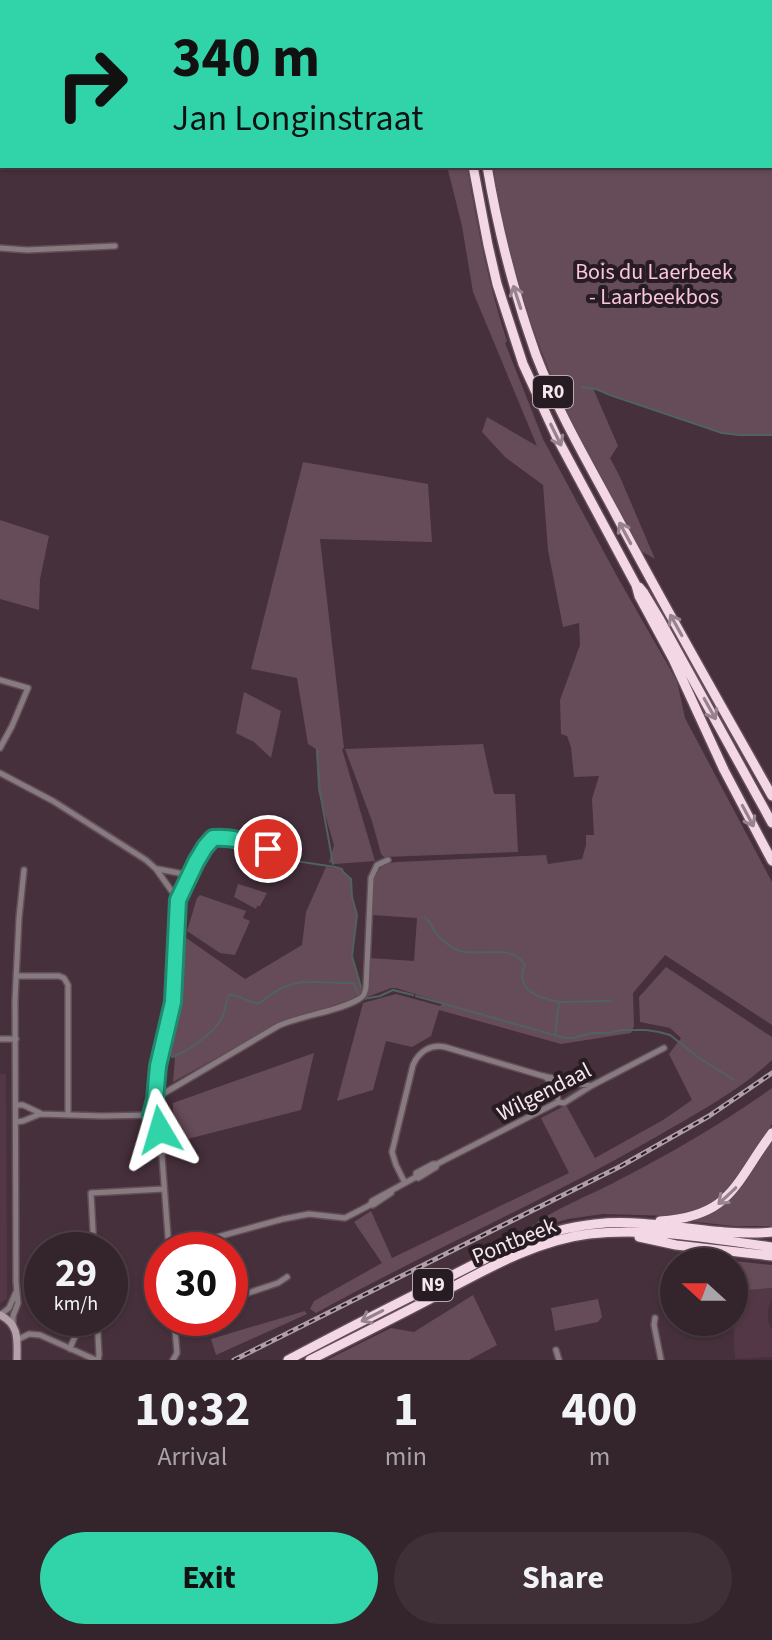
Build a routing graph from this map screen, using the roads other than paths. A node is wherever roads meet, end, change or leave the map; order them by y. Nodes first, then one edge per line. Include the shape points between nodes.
1 (473, 168) edge
2 (487, 168) edge
3 (115, 246) dead end
4 (0, 248) edge
5 (636, 585) junction
6 (0, 680) edge
7 (0, 748) edge
8 (0, 773) edge
9 (772, 796) edge
10 (772, 823) edge
11 (285, 856) dead end
12 (388, 860) dead end
13 (772, 861) edge
14 (156, 869) junction
15 (24, 870) dead end
16 (189, 875) junction
17 (178, 900) junction
18 (16, 976) junction
19 (0, 1039) edge
20 (16, 1039) junction
21 (664, 1048) dead end
22 (543, 1076) junction
23 (591, 1086) junction
24 (155, 1099) junction
25 (558, 1102) junction
26 (16, 1105) junction
27 (40, 1114) junction
28 (68, 1115) junction
29 (151, 1115) junction
30 (16, 1122) junction
31 (772, 1133) edge
32 (405, 1183) junction
33 (164, 1189) junction
34 (636, 1223) junction
35 (93, 1232) edge
36 (168, 1232) edge
37 (238, 1232) edge
38 (628, 1232) junction
39 (772, 1232) edge
40 (772, 1247) edge
41 (772, 1256) edge
42 (287, 1277) dead end
43 (16, 1291) junction
44 (248, 1293) edge
45 (0, 1315) edge
46 (655, 1318) dead end
47 (12, 1324) junction
48 (75, 1336) edge
49 (97, 1336) edge
50 (176, 1336) edge
51 (17, 1342) junction
52 (70, 1349) junction
53 (556, 1350) dead end
54 (17, 1360) edge
55 (97, 1360) edge
56 (173, 1360) edge
57 (288, 1360) edge
58 (310, 1360) edge
59 (559, 1360) edge
60 (661, 1360) edge

1 -> 5 highway, R0 via 497,284 523,364
9 -> 2 highway, R0 via 570,430 514,289
3 - 4 street
5 -> 10 highway, R0
5 -> 13 highway
6 - 7 street via 28,688
8 - 14 street
11 - 16 street via 250,842 213,838
12 - 24 street via 377,865 371,878 364,995 278,1026
14 - 16 street
14 - 17 street
15 - 18 street
16 - 17 street
17 - 24 street via 173,1002
18 - 20 street
18 - 28 street via 59,976 68,985
19 - 20 street
20 - 26 street
21 - 23 street, Wilgendaal
22 - 23 street
22 - 25 street
22 - 32 street via 445,1047 423,1052 413,1065 392,1152
23 - 25 street, Wilgendaal
24 - 29 street
25 - 32 street, Wilgendaal
26 - 27 street
26 - 30 street
27 - 28 street
27 - 30 street
28 - 29 street
29 - 33 street via 160,1130
30 - 43 street
31 -> 34 highway via 723,1202 688,1218
32 - 37 street, Wilgendaal via 345,1218 309,1214
33 - 35 street via 91,1193
33 - 36 street
34 - 39 highway, N9
34 -> 57 highway, N9 via 595,1223 546,1233
38 - 40 highway, Pontbeek / N9
38 - 41 highway via 676,1245
38 - 58 highway, Pontbeek / N9 via 589,1234 526,1251
42 - 44 street
43 - 45 street
43 - 47 street
45 - 47 street
46 - 60 street
47 - 51 street
48 - 52 street
49 - 55 street
50 - 56 street
51 - 52 street via 29,1334 40,1335
51 - 54 street
52 - 55 street
53 - 59 street

